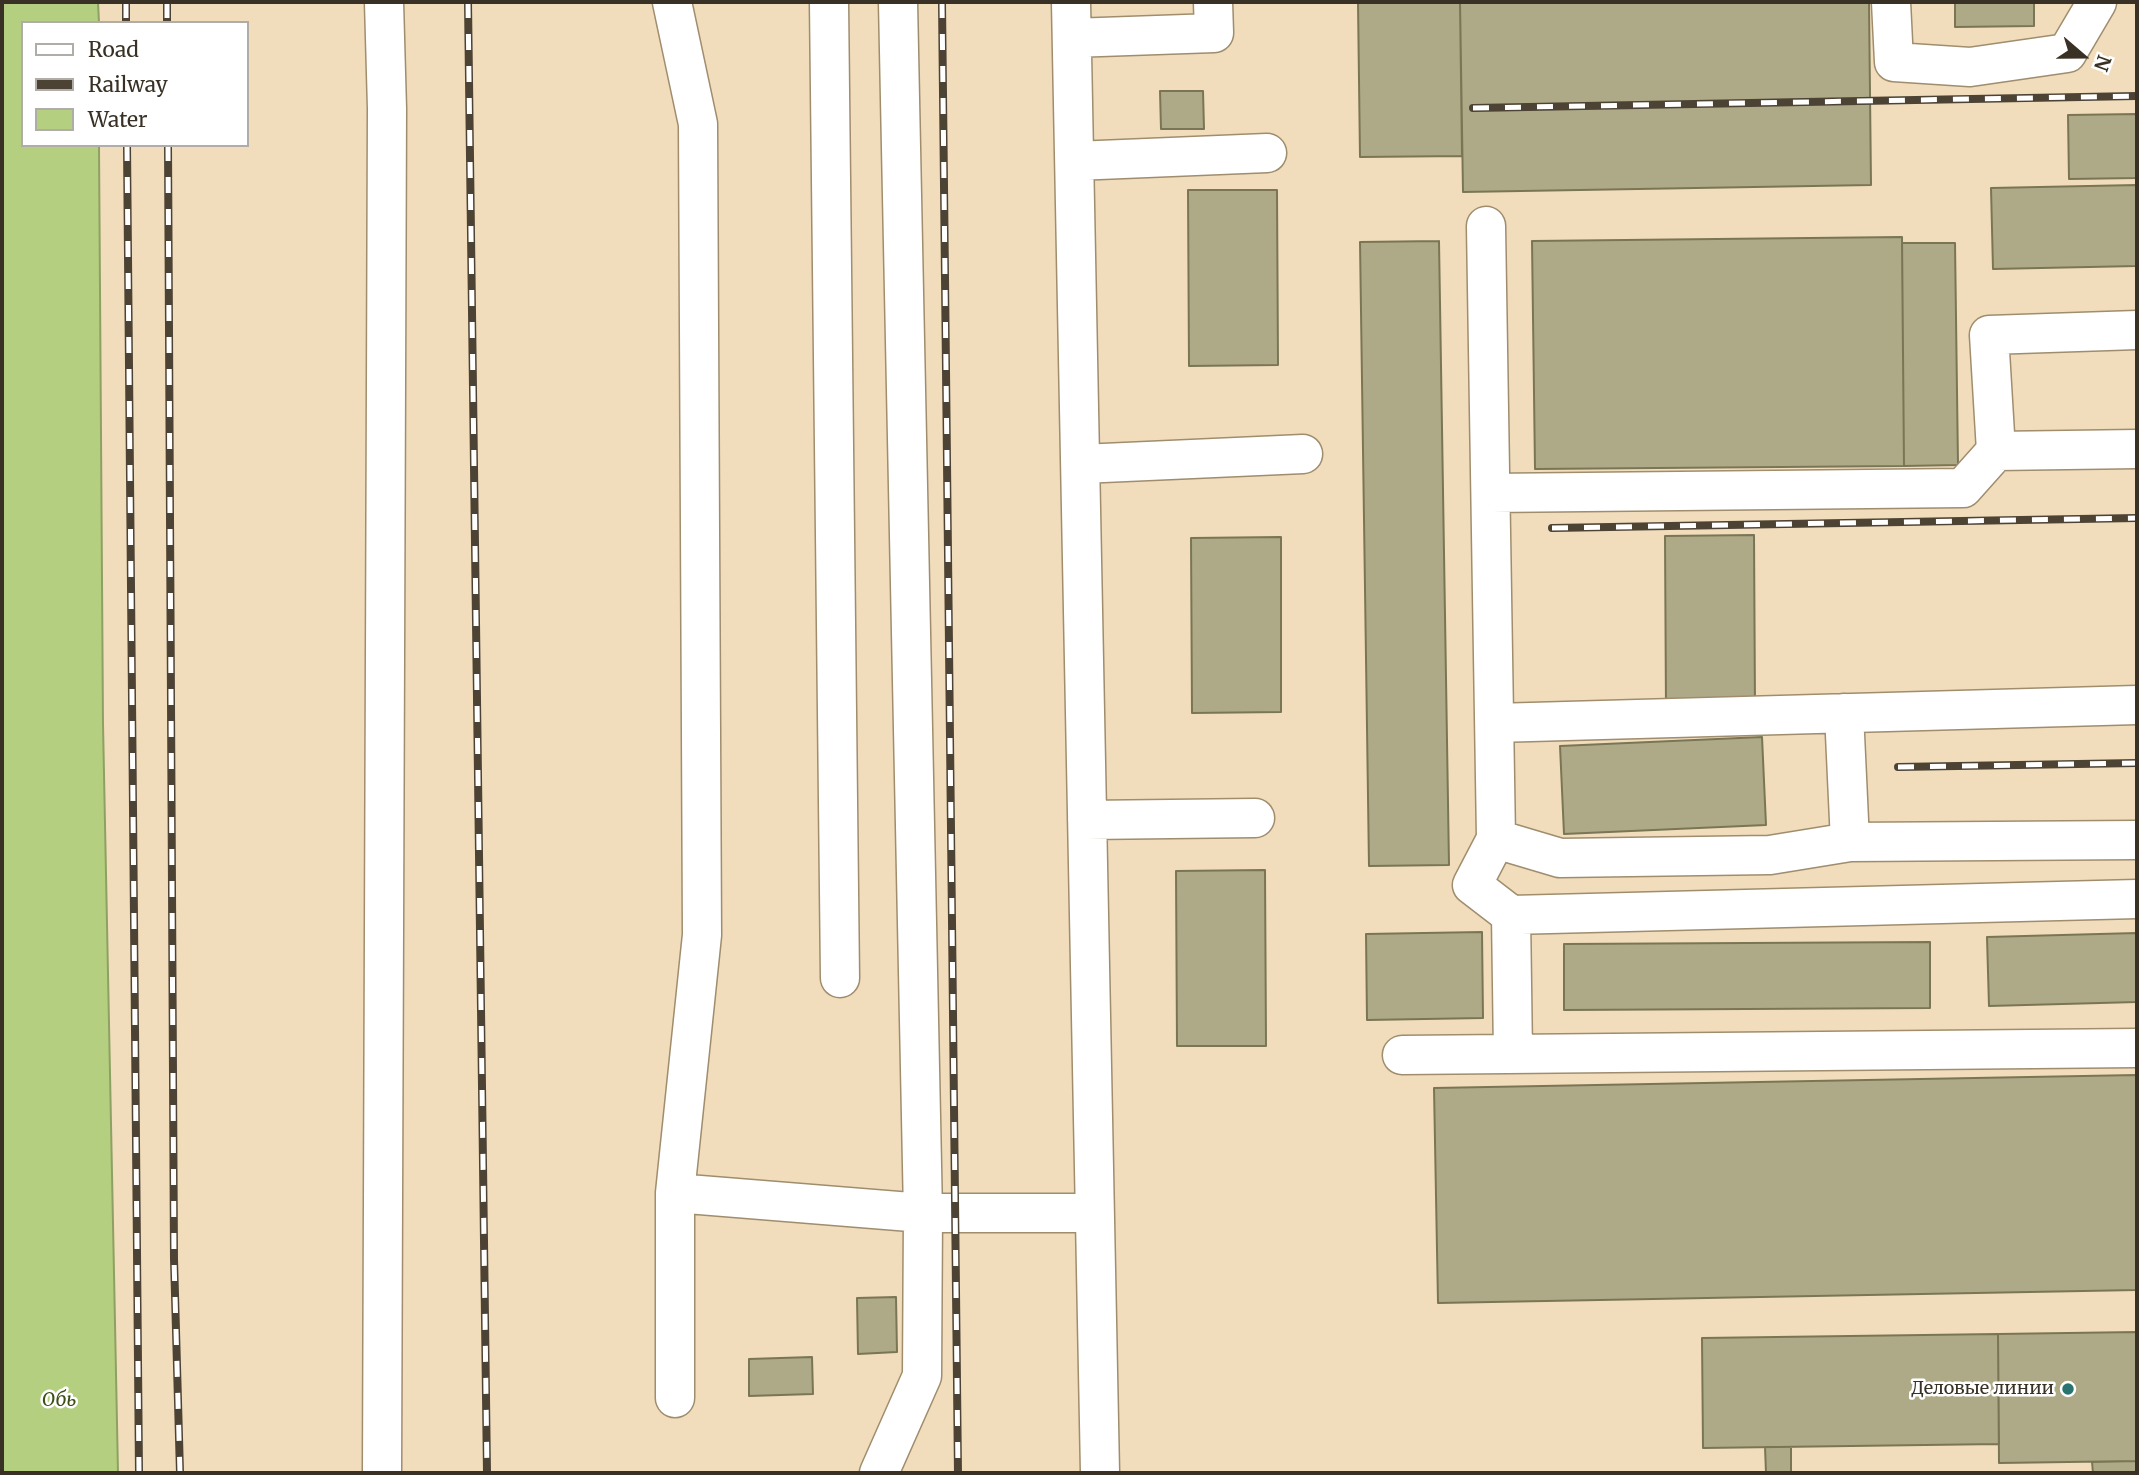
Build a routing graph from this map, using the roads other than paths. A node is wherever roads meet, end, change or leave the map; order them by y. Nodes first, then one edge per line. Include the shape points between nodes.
1 (384, 2) edge
2 (673, 2) edge
3 (829, 2) edge
4 (898, 2) edge
5 (1213, 2) edge
6 (1891, 2) edge
7 (2097, 2) edge
8 (1072, 20) edge
9 (1267, 153) dead end
10 (1074, 161) junction
11 (1486, 226) dead end
12 (2137, 330) edge
13 (2137, 449) edge
14 (1996, 451) junction
15 (1303, 454) dead end
16 (1081, 464) junction
17 (1491, 493) junction
18 (2137, 705) edge
19 (1844, 713) junction
20 (1495, 723) junction
21 (1255, 818) dead end
22 (1087, 820) junction
23 (1496, 839) junction
24 (2137, 840) edge
25 (1850, 842) junction
26 (2137, 899) edge
27 (1511, 915) junction
28 (840, 978) dead end
29 (2137, 1048) edge
30 (1513, 1054) junction
31 (1402, 1055) dead end
32 (675, 1193) junction
33 (923, 1213) junction
34 (1094, 1213) junction
35 (675, 1398) dead end
36 (382, 1473) edge
37 (878, 1473) edge
38 (1100, 1473) edge

1 - 36 lane
2 - 32 lane via 698,124 702,921
3 - 28 lane
4 - 33 lane
5 - 8 lane via 1214,33
6 - 7 lane via 1894,62 1970,67 2067,53
8 - 10 lane
9 - 10 lane
10 - 16 lane
11 - 17 lane
12 - 14 lane via 1989,335
13 - 14 lane
14 - 17 lane via 1963,488
15 - 16 lane
16 - 22 lane
17 - 20 lane
18 - 19 lane
19 - 20 lane
19 - 25 lane
20 - 23 lane
21 - 22 lane
22 - 34 lane
23 - 25 lane via 1560,858 1769,855
23 - 27 lane via 1472,886
24 - 25 lane
26 - 27 lane
27 - 30 lane
29 - 30 lane
30 - 31 lane
32 - 33 lane
32 - 35 lane
33 - 34 lane
33 - 37 lane via 922,1376
34 - 38 lane

